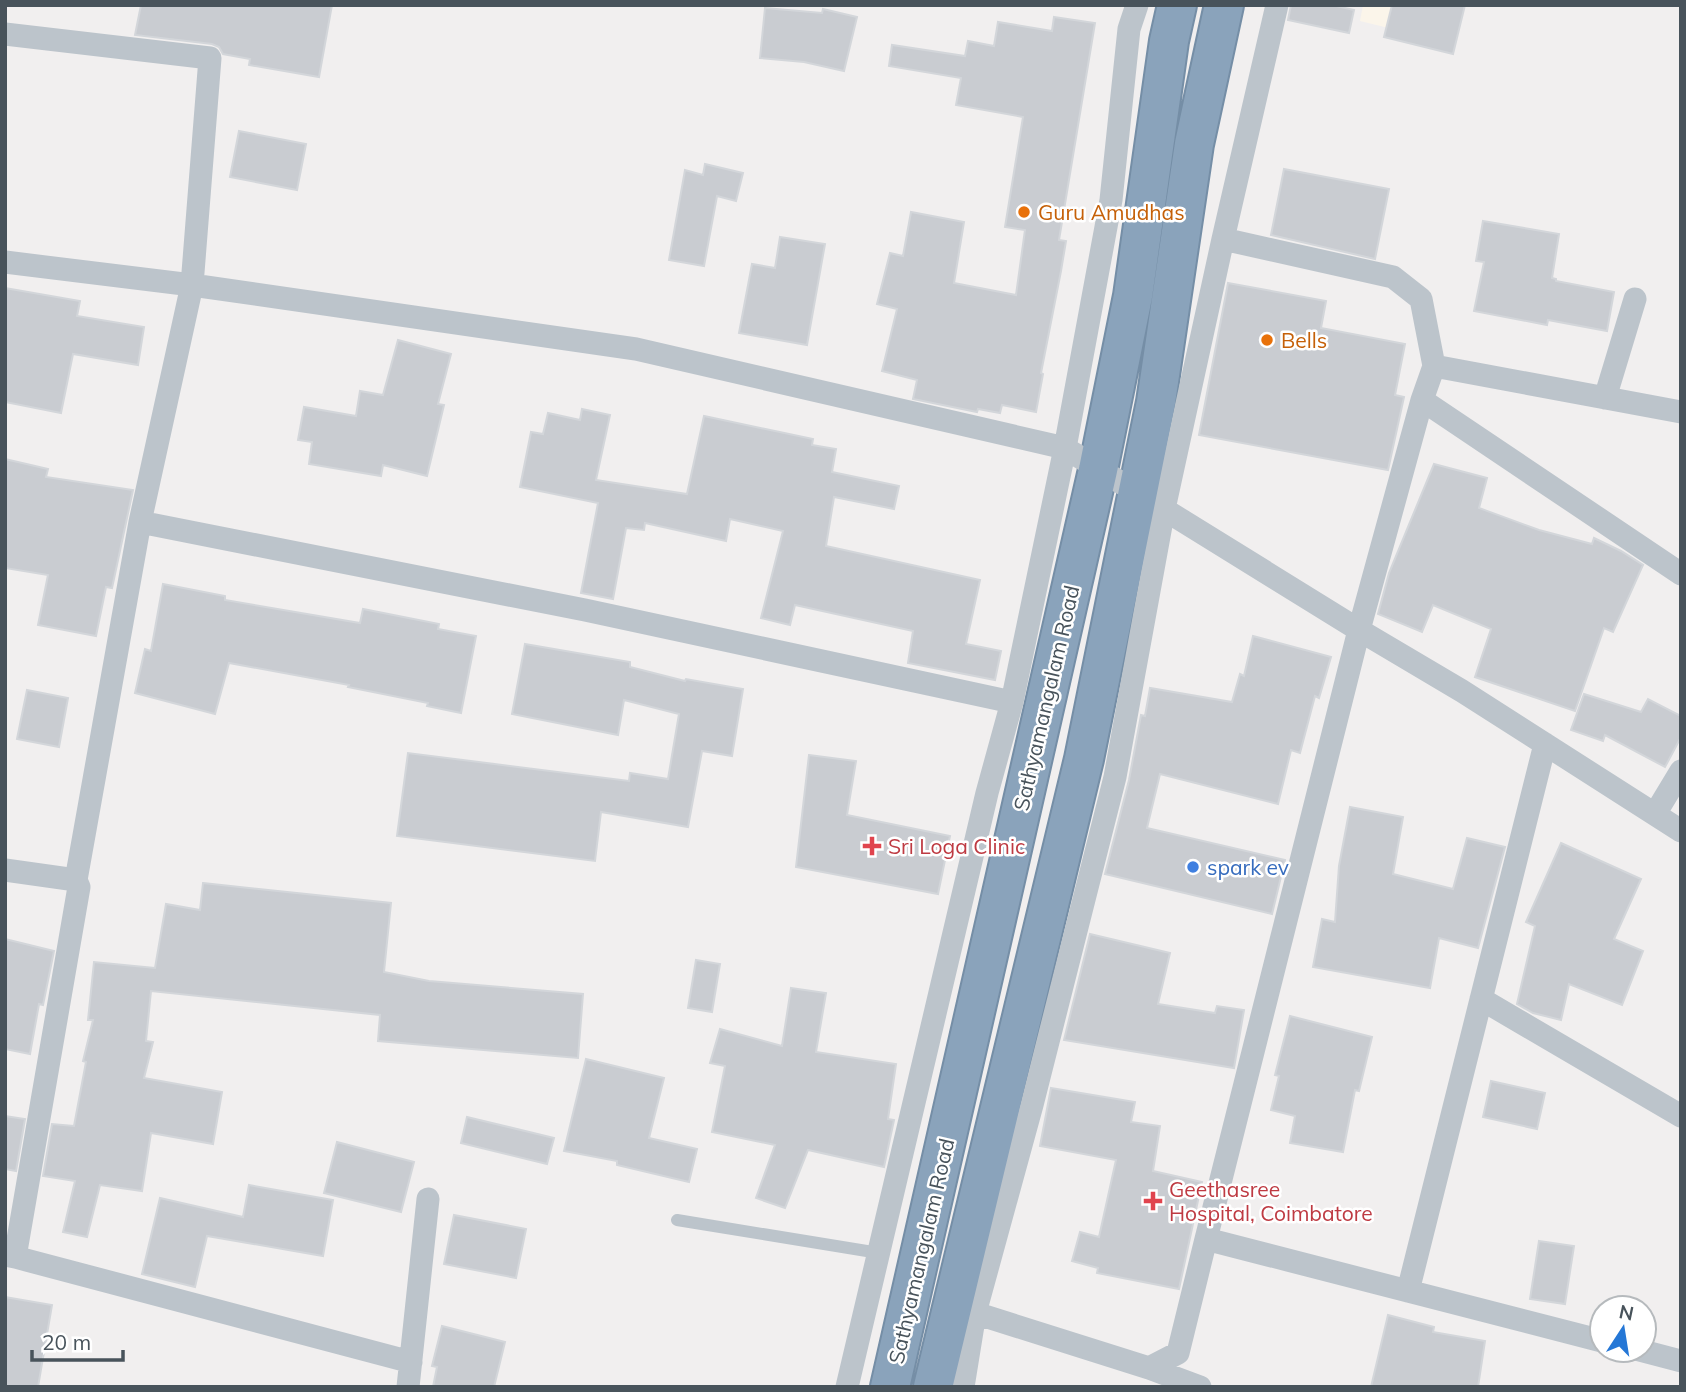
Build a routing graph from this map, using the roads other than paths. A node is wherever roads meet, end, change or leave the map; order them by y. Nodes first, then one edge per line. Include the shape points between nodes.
1 (1137, 5) edge
2 (1177, 5) edge
3 (1224, 5) edge
4 (1277, 5) edge
5 (5, 34) edge
6 (1223, 239) junction
7 (5, 262) edge
8 (192, 285) junction
9 (1634, 299) dead end
10 (1434, 366) junction
11 (1605, 398) junction
12 (1422, 400) junction
13 (1681, 412) edge
14 (1065, 448) junction
15 (1098, 470) junction
16 (1151, 501) junction
17 (140, 523) junction
18 (1681, 574) edge
19 (1359, 630) junction
20 (1012, 702) junction
21 (1545, 744) junction
22 (1681, 771) edge
23 (1655, 814) junction
24 (1681, 831) edge
25 (5, 870) edge
26 (76, 880) junction
27 (1481, 999) junction
28 (1681, 1116) edge
29 (428, 1199) dead end
30 (677, 1220) dead end
31 (1206, 1239) junction
32 (879, 1253) junction
33 (10, 1256) edge
34 (1408, 1291) junction
35 (975, 1313) junction
36 (1588, 1337) edge
37 (1658, 1355) edge
38 (1681, 1361) edge
39 (411, 1362) junction
40 (1149, 1368) junction
41 (408, 1387) edge
42 (847, 1387) edge
43 (890, 1387) edge
44 (933, 1387) edge
45 (963, 1387) edge
46 (1200, 1387) edge

1 - 14 street via 1129,29 1111,200
2 - 15 highway, Sathyamangalam Road via 1133,296
3 - 16 highway via 1194,144 1156,402
4 - 6 street
5 - 8 street via 210,58
6 - 10 street via 1393,277 1421,299
6 - 16 street
7 - 8 street
8 - 14 street via 636,349
8 - 17 street
9 - 11 street
10 - 11 street
10 - 12 street
11 - 13 street
12 - 18 street
12 - 19 street
14 - 15 street
14 - 20 street
15 - 16 street
15 - 43 highway, Sathyamangalam Road
16 - 19 street
16 - 35 street via 1115,777
16 - 44 highway
17 - 20 street via 571,607
17 - 26 street
19 - 21 street
19 - 31 street
20 - 32 street
21 - 23 street
21 - 27 street
22 - 23 street
23 - 24 street
25 - 26 street
26 - 33 street via 79,887
27 - 28 street
27 - 34 street
29 - 39 street
30 - 32 lane
31 - 34 street
31 - 40 street via 1178,1353
32 - 42 street
33 - 39 street
34 - 36 street
35 - 40 street
35 - 45 street
37 - 38 street
39 - 41 street
40 - 46 street

